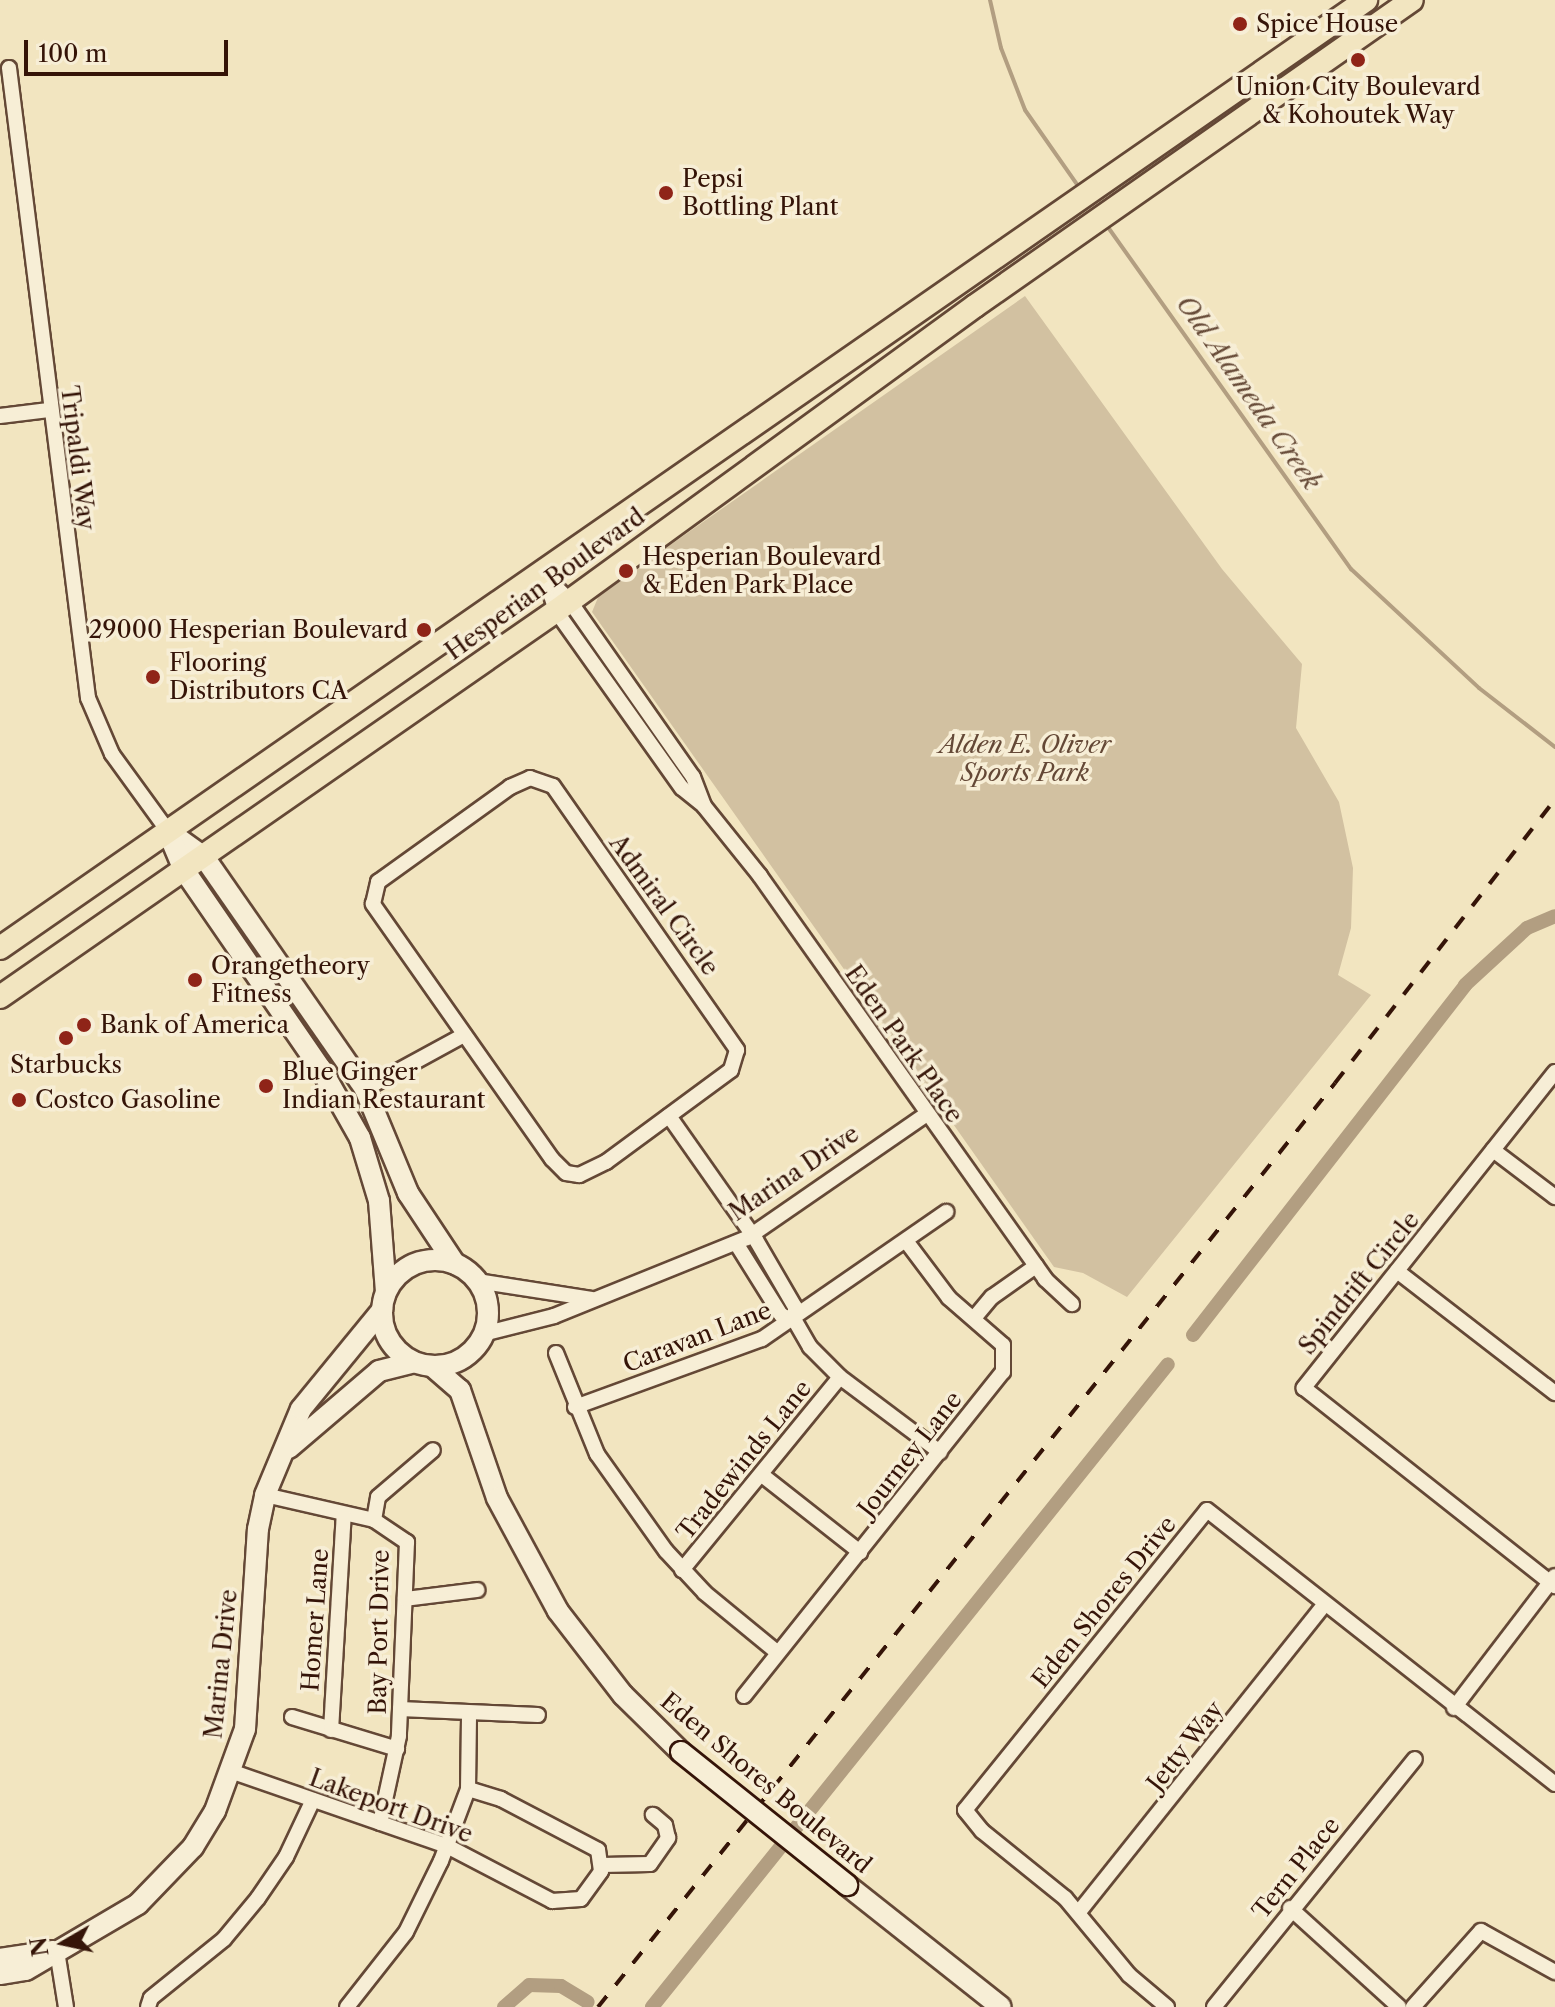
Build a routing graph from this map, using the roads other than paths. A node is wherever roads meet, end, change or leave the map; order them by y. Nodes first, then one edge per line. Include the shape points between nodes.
1 (1412, 0) edge
2 (1359, 2) edge
3 (1377, 22) junction
4 (9, 68) dead end
5 (49, 410) junction
6 (0, 416) edge
7 (723, 447) junction
8 (709, 499) junction
9 (544, 574) junction
10 (562, 606) junction
11 (168, 831) junction
12 (204, 857) junction
13 (184, 870) junction
14 (0, 948) edge
15 (0, 997) edge
16 (464, 1035) junction
17 (1555, 1072) edge
18 (365, 1089) junction
19 (343, 1103) junction
20 (925, 1115) junction
21 (669, 1116) junction
22 (1493, 1150) junction
23 (1555, 1197) edge
24 (946, 1212) dead end
25 (752, 1235) junction
26 (906, 1241) junction
27 (736, 1243) junction
28 (455, 1264) junction
29 (1036, 1266) junction
30 (1397, 1271) junction
31 (477, 1281) junction
32 (597, 1299) junction
33 (384, 1301) junction
34 (1072, 1304) dead end
35 (975, 1317) junction
36 (795, 1321) junction
37 (478, 1342) junction
38 (556, 1353) dead end
39 (423, 1364) junction
40 (840, 1377) junction
41 (460, 1390) junction
42 (1555, 1393) edge
43 (575, 1407) junction
44 (433, 1450) dead end
45 (285, 1451) junction
46 (940, 1452) junction
47 (762, 1475) junction
48 (265, 1495) junction
49 (344, 1514) junction
50 (374, 1520) junction
51 (860, 1552) junction
52 (682, 1570) junction
53 (1553, 1582) edge
54 (477, 1590) dead end
55 (405, 1599) junction
56 (1323, 1606) junction
57 (778, 1653) junction
58 (744, 1696) dead end
59 (1454, 1708) junction
60 (400, 1709) junction
61 (469, 1713) junction
62 (538, 1715) dead end
63 (292, 1717) dead end
64 (331, 1730) junction
65 (397, 1749) junction
66 (1415, 1759) dead end
67 (233, 1772) junction
68 (1555, 1784) edge
69 (468, 1789) junction
70 (313, 1800) junction
71 (653, 1815) dead end
72 (380, 1823) junction
73 (447, 1846) junction
74 (602, 1865) junction
75 (1290, 1908) junction
76 (1079, 1912) junction
77 (57, 1951) junction
78 (0, 1959) edge
79 (1555, 1972) edge
80 (0, 1974) edge
81 (66, 2007) edge
82 (148, 2007) edge
83 (347, 2007) edge
84 (1001, 2007) edge
85 (1167, 2007) edge
86 (1214, 2007) edge
87 (1399, 2007) edge
88 (1413, 2007) edge

1 - 3 main road, Hesperian Boulevard
2 - 3 street
2 - 7 main road, Hesperian Boulevard
3 - 8 main road, Hesperian Boulevard
4 - 5 street, Tripaldi Way
5 - 6 street
5 - 11 street, Tripaldi Way via 88,698 112,754
7 - 8 main road via 728,475
7 - 9 main road, Hesperian Boulevard
8 - 10 main road, Hesperian Boulevard
9 - 10 street, Eden Park Place
9 - 11 main road, Hesperian Boulevard
10 - 12 main road, Hesperian Boulevard
10 - 20 street, Eden Park Place via 682,788 704,806 760,876
11 - 12 street
11 - 13 street
11 - 14 main road, Hesperian Boulevard
12 - 13 main road, Hesperian Boulevard
12 - 18 street
13 - 15 main road, Hesperian Boulevard
13 - 19 street
16 - 18 street
16 - 21 street, Admiral Circle via 552,1159 569,1174 597,1168
16 - 21 street, Admiral Circle via 381,920 373,904 374,890 510,787 540,779 553,786 737,1050 731,1070
17 - 22 street, Spindrift Circle
18 - 19 street
18 - 28 street via 413,1203
19 - 33 street via 373,1171
20 - 25 street, Marina Drive
20 - 29 street, Eden Park Place
21 - 25 street
22 - 23 street
22 - 30 street, Spindrift Circle
24 - 26 street, Caravan Lane
25 - 27 street, Marina Drive
25 - 36 street via 795,1307
26 - 35 street, Journey Lane via 949,1298
26 - 36 street, Caravan Lane
27 - 32 street, Marina Drive
27 - 36 street via 781,1315
28 - 31 street
28 - 33 street via 437,1260 411,1266
29 - 34 street, Eden Park Place
29 - 35 street via 992,1297
30 - 42 street
30 - 53 street, Spindrift Circle via 1304,1388
31 - 32 street
31 - 37 street via 487,1307
32 - 37 street, Marina Drive
33 - 39 street via 390,1341
33 - 45 street, Marina Drive via 301,1409
35 - 46 street, Journey Lane via 1003,1345 1003,1372
36 - 40 street via 810,1347
36 - 43 street, Caravan Lane via 762,1339
37 - 39 street via 459,1361
37 - 41 street
38 - 43 street
39 - 41 street
39 - 45 street, Marina Drive via 379,1371
40 - 46 street
40 - 47 street, Tradewinds Lane
41 - 84 street, Eden Shores Boulevard, bridge via 497,1498 558,1611 623,1695 681,1752
43 - 52 street via 597,1454
44 - 50 street via 378,1497
45 - 48 street, Marina Drive
46 - 51 street, Journey Lane
47 - 51 street
47 - 52 street, Tradewinds Lane
48 - 49 street, Bay Port Drive
48 - 67 street, Marina Drive via 258,1529 245,1729
49 - 50 street, Bay Port Drive
49 - 64 street, Homer Lane
50 - 55 street, Bay Port Drive via 407,1542
51 - 57 street, Journey Lane
52 - 57 street
53 - 59 street
54 - 55 street
55 - 60 street, Bay Port Drive
56 - 59 street, Eden Shores Drive
56 - 76 street, Jetty Way
56 - 76 street, Eden Shores Drive via 1207,1510 965,1810
57 - 58 street, Journey Lane
59 - 68 street, Eden Shores Drive
60 - 61 street
60 - 65 street, Bay Port Drive
61 - 62 street
61 - 69 street
63 - 64 street, Homer Lane
64 - 65 street, Homer Lane
65 - 72 street, Bay Port Drive
66 - 75 street, Tern Place
67 - 70 street, Lakeport Drive
67 - 77 street, Marina Drive via 200,1835 167,1878 99,1930
69 - 73 street
69 - 74 street, Lakeport Drive via 576,1836 598,1850
70 - 72 street, Lakeport Drive
70 - 82 street via 286,1857 258,1898 224,1939 151,1998
71 - 74 street via 665,1825 668,1838 650,1864
72 - 73 street, Lakeport Drive
73 - 74 street, Lakeport Drive via 560,1904 581,1899
73 - 83 street via 406,1932
75 - 86 street, Tern Place
75 - 87 street
76 - 85 street, Eden Shores Drive via 1129,1975
77 - 78 street, Marina Drive
77 - 80 street, Marina Drive via 26,1970
77 - 81 street
79 - 88 street via 1481,1931

